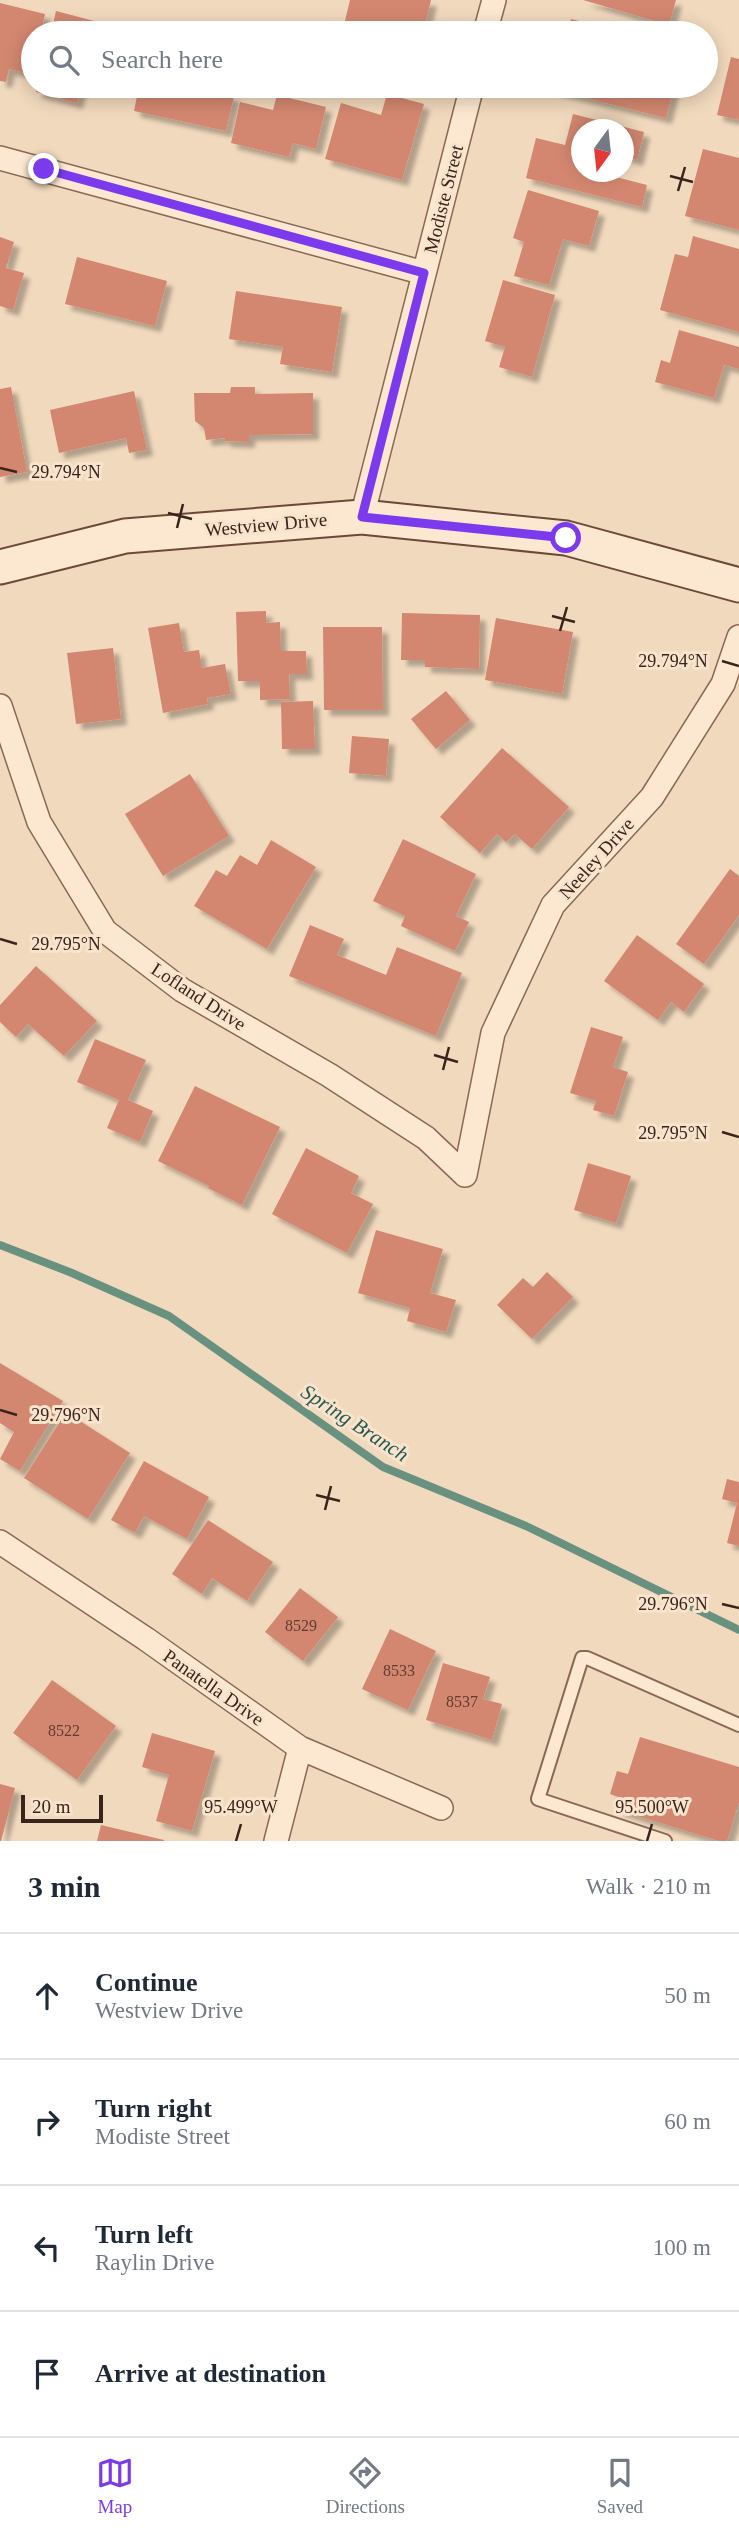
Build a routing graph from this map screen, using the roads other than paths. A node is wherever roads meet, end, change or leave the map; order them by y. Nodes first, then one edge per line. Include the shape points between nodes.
1 (494, 0) edge
2 (488, 21) edge
3 (469, 98) edge
4 (0, 158) edge
5 (424, 273) junction
6 (362, 517) junction
7 (0, 567) edge
8 (739, 585) edge
9 (739, 636) edge
10 (0, 706) edge
11 (465, 1175) joint
12 (0, 1542) edge
13 (739, 1725) edge
14 (300, 1748) junction
15 (441, 1808) dead end
16 (276, 1841) edge
17 (665, 1841) edge

1 - 2 street
3 - 5 street, Modiste Street
4 - 5 street
5 - 6 street, Modiste Street
6 - 7 main road, Westview Drive via 125,536
6 - 8 main road, Westview Drive via 566,538
9 - 11 street, Neeley Drive via 723,684 652,797 553,905 493,1033
10 - 11 street, Lofland Drive via 39,822 105,931 182,990 329,1075 426,1138
12 - 14 street, Panatella Drive
13 - 17 lane via 582,1658 538,1799
14 - 15 street, Panatella Drive
14 - 16 street

